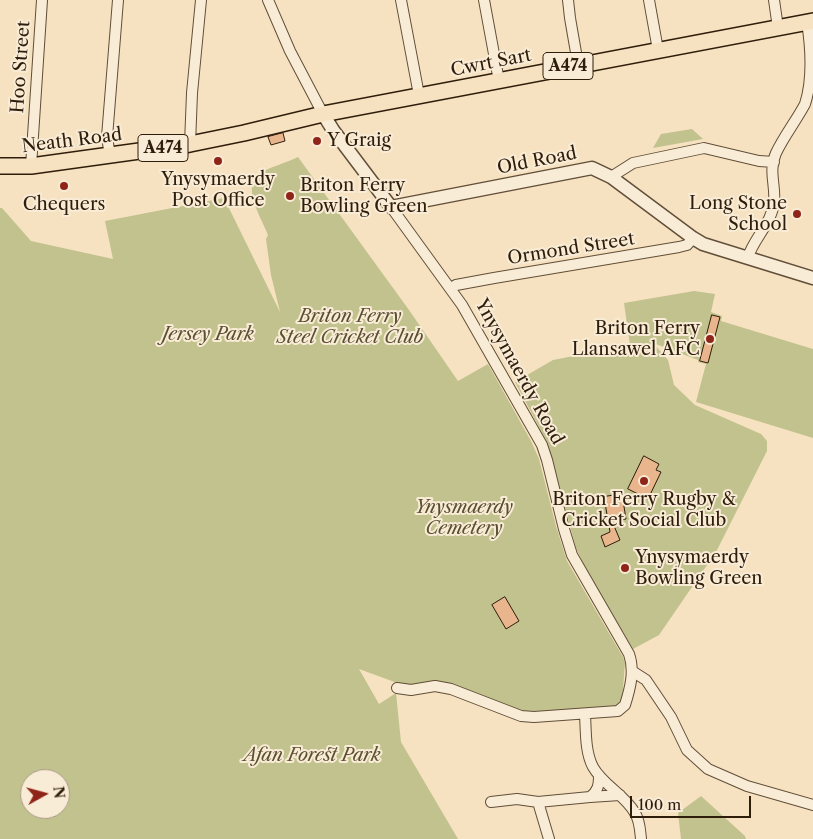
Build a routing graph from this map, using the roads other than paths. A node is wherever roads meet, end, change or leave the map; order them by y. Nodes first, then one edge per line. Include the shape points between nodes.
1 (42, 0) edge
2 (118, 0) edge
3 (201, 0) edge
4 (268, 0) edge
5 (401, 0) edge
6 (484, 0) edge
7 (568, 0) edge
8 (649, 0) edge
9 (774, 0) edge
10 (810, 21) edge
11 (778, 28) junction
12 (658, 50) junction
13 (578, 64) junction
14 (499, 81) junction
15 (419, 95) junction
16 (323, 114) junction
17 (190, 144) junction
18 (110, 156) junction
19 (774, 162) junction
20 (0, 166) edge
21 (31, 166) junction
22 (611, 177) junction
23 (391, 207) junction
24 (693, 238) junction
25 (748, 257) junction
26 (813, 278) edge
27 (451, 288) junction
28 (632, 671) junction
29 (397, 688) dead end
30 (586, 714) junction
31 (599, 776) junction
32 (620, 795) junction
33 (590, 797) junction
34 (491, 802) dead end
35 (538, 802) junction
36 (813, 806) edge
37 (548, 839) edge
38 (641, 839) edge

1 - 21 street, Hoo Street
2 - 18 street via 107,137
3 - 17 street
4 - 16 street
5 - 15 street
6 - 14 street
7 - 13 street
8 - 12 street
9 - 11 street
10 - 11 main road, Cwrt Sart / A474
10 - 19 street via 813,72 810,93
11 - 12 main road, Cwrt Sart / A474
12 - 13 main road, Cwrt Sart / A474
13 - 14 main road, Cwrt Sart / A474
14 - 15 main road, Cwrt Sart / A474
15 - 16 main road, Cwrt Sart / A474
16 - 17 main road, Neath Road / A474
16 - 23 street, Ynysymaerdy Road
17 - 18 main road, Neath Road / A474
18 - 21 main road, Neath Road / A474
19 - 22 street via 704,148 633,163
19 - 25 street via 774,202 769,219
20 - 21 main road, Neath Road / A474
22 - 23 street, Old Road via 592,168
22 - 24 street, Old Road
23 - 27 street, Ynysymaerdy Road
24 - 25 street, Old Road
24 - 27 street, Ormond Street via 687,245 679,247
25 - 26 street, Old Road
27 - 28 street, Ynysymaerdy Road via 542,445 572,555 629,654
28 - 30 street, Ynysymaerdy Road via 622,709
28 - 36 street via 646,680 687,750 708,769 746,786
29 - 30 street, Ynysymaerdy Road via 412,690 435,686 451,689 520,716
30 - 31 street via 588,753
31 - 32 street
31 - 33 street via 599,785
32 - 33 street
32 - 38 street via 634,811
33 - 35 street
34 - 35 street via 517,799
35 - 37 street

